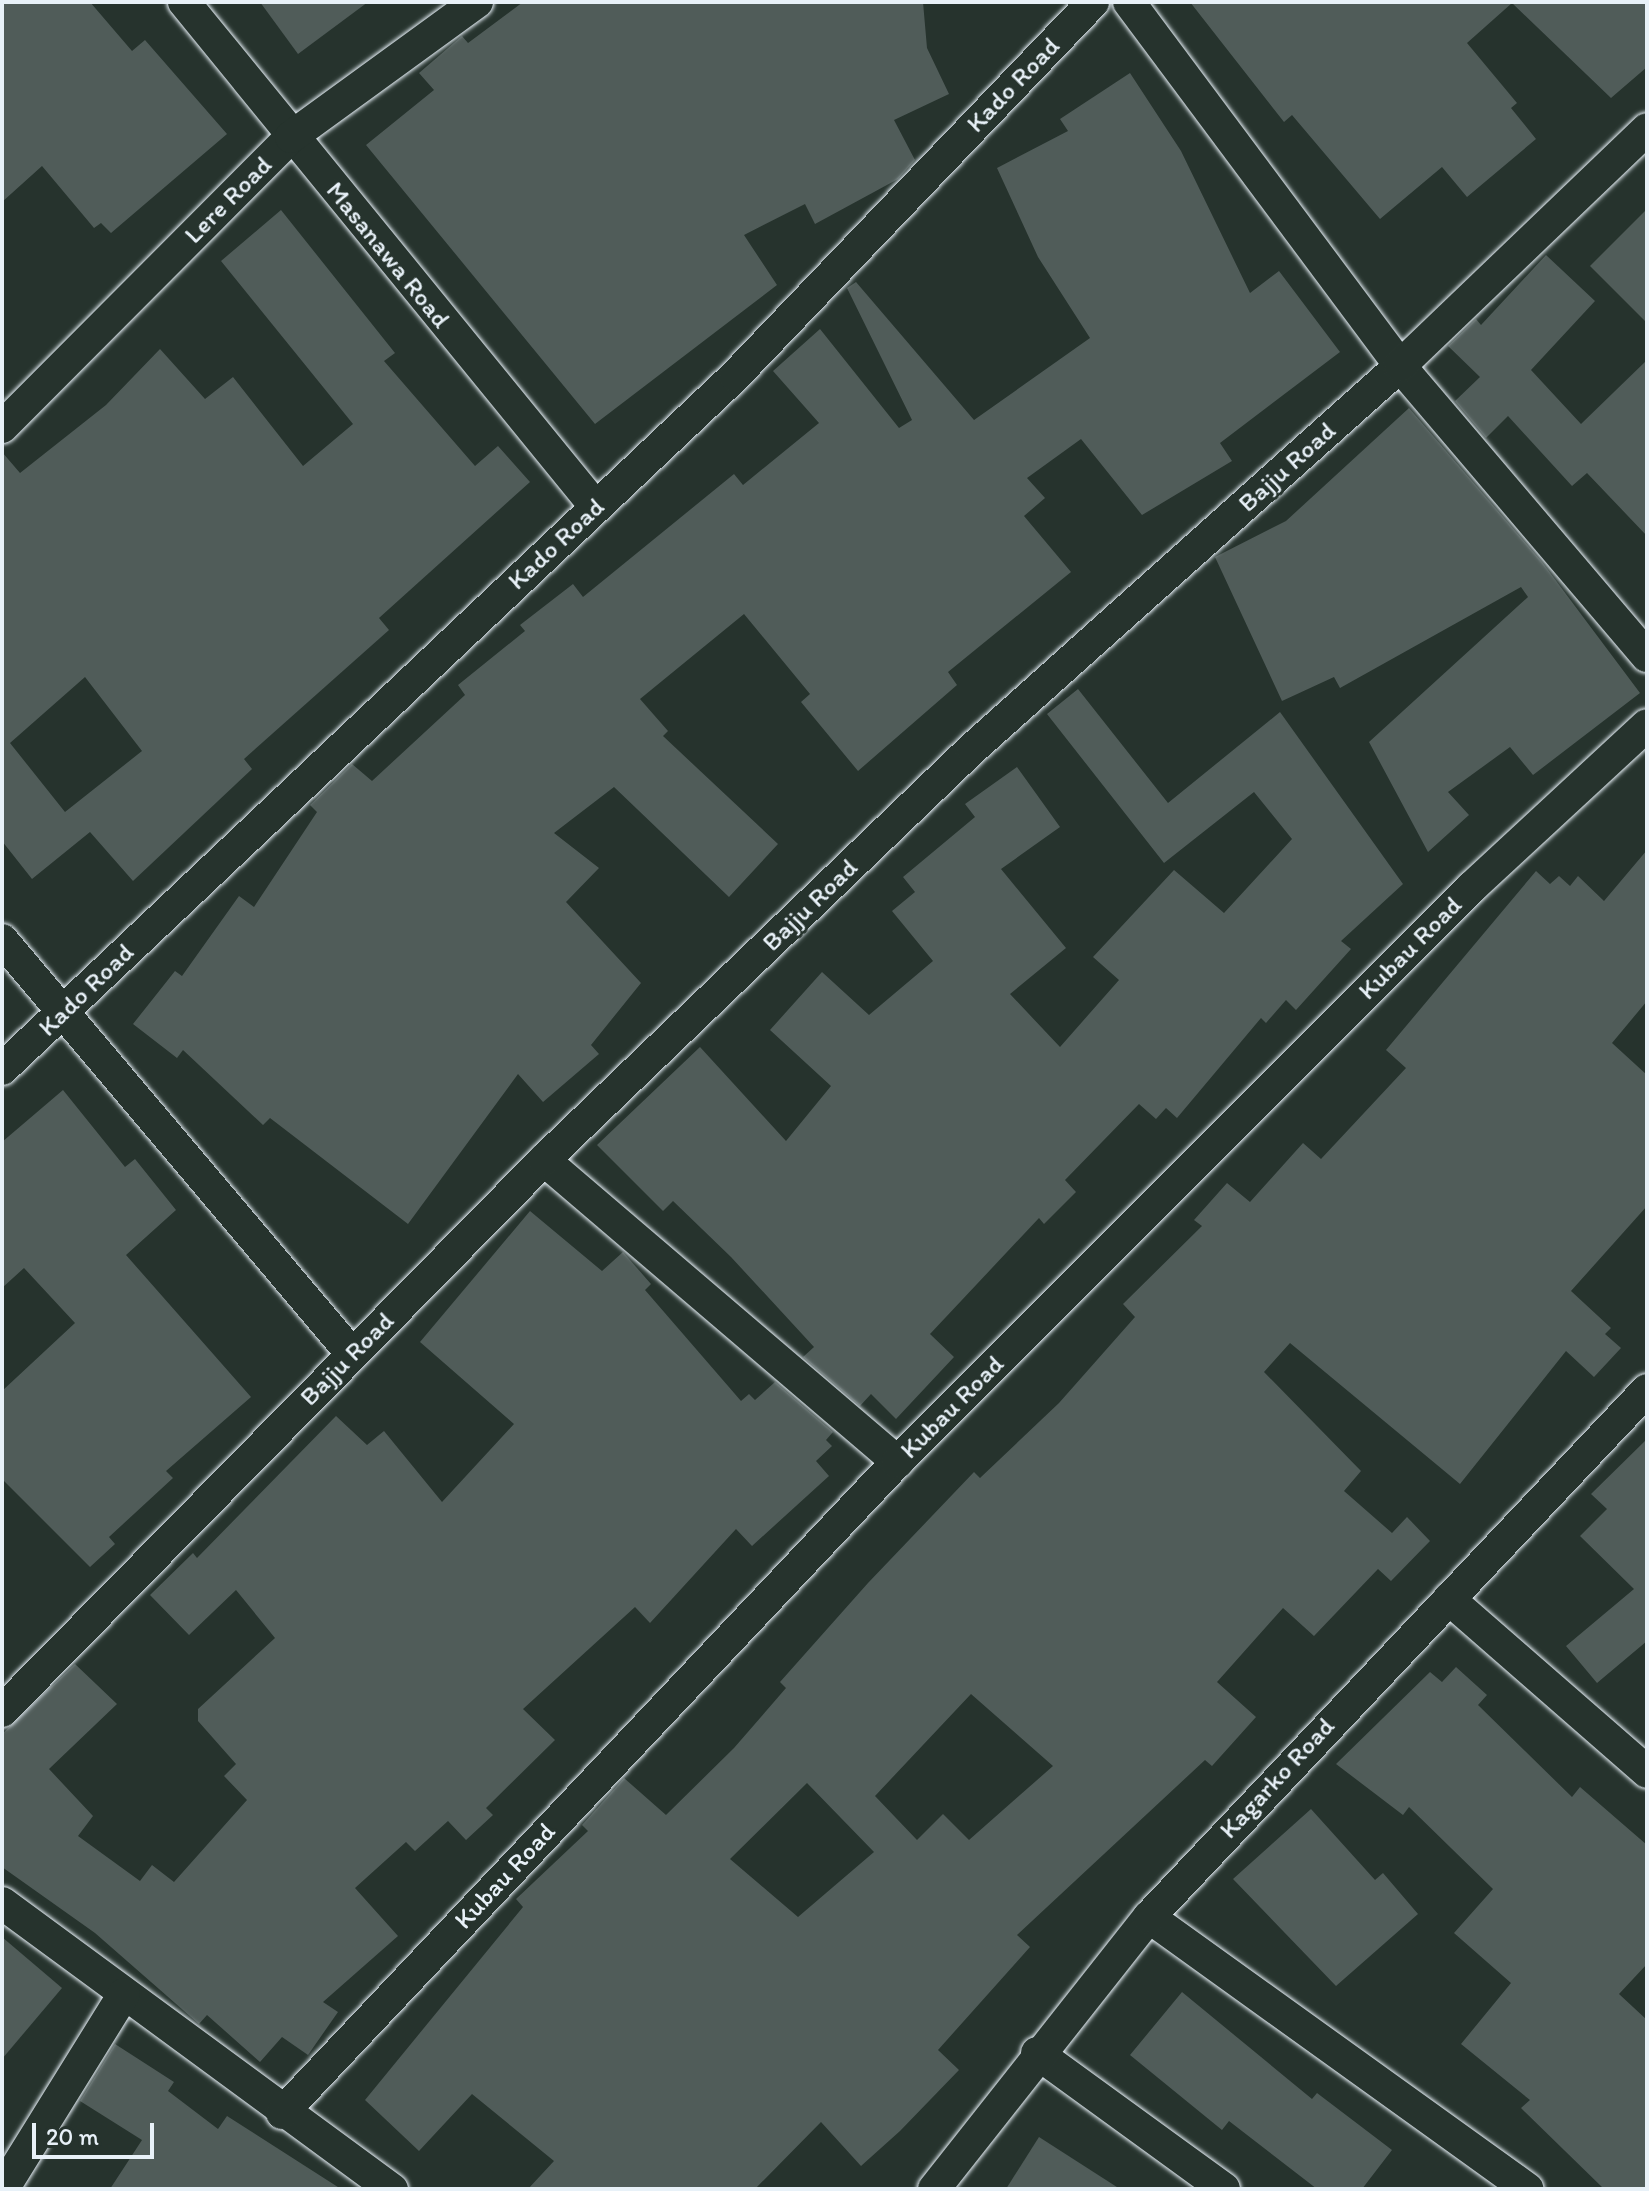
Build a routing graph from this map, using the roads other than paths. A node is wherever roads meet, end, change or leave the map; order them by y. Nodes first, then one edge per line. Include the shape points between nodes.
1 (184, 2) edge
2 (477, 2) edge
3 (1093, 2) edge
4 (1129, 2) edge
5 (1647, 129) edge
6 (291, 137) junction
7 (1400, 366) junction
8 (2, 427) edge
9 (595, 506) junction
10 (1647, 656) edge
11 (1647, 725) edge
12 (2, 940) edge
13 (63, 1011) junction
14 (2, 1069) edge
15 (544, 1160) junction
16 (352, 1354) junction
17 (1647, 1390) edge
18 (897, 1462) junction
19 (1449, 1599) junction
20 (2, 1711) edge
21 (1647, 1772) edge
22 (2, 1903) edge
23 (1149, 1917) junction
24 (124, 1994) junction
25 (1037, 2053) junction
26 (282, 2113) junction
27 (3, 2189) edge
28 (392, 2189) edge
29 (934, 2189) edge
30 (1224, 2189) edge
31 (1527, 2189) edge

1 - 6 street, Masanawa Road
2 - 6 street, Lere Road
3 - 9 street, Kado Road via 735,376
4 - 7 street
5 - 7 street, Bajju Road
6 - 8 street, Lere Road
6 - 9 street, Masanawa Road
7 - 10 street
7 - 15 street, Bajju Road via 972,749
9 - 13 street, Kado Road
11 - 18 street, Kubau Road via 1472,887
12 - 13 street
13 - 14 street, Kado Road
13 - 16 street
15 - 16 street, Bajju Road
15 - 18 street
16 - 20 street, Bajju Road
17 - 19 street, Kagarko Road
18 - 26 street, Kubau Road
19 - 21 street
19 - 23 street, Kagarko Road
22 - 24 street
23 - 25 street, Kagarko Road
23 - 31 street
24 - 26 street
24 - 27 street
25 - 29 street, Kagarko Road
25 - 30 street
26 - 28 street

